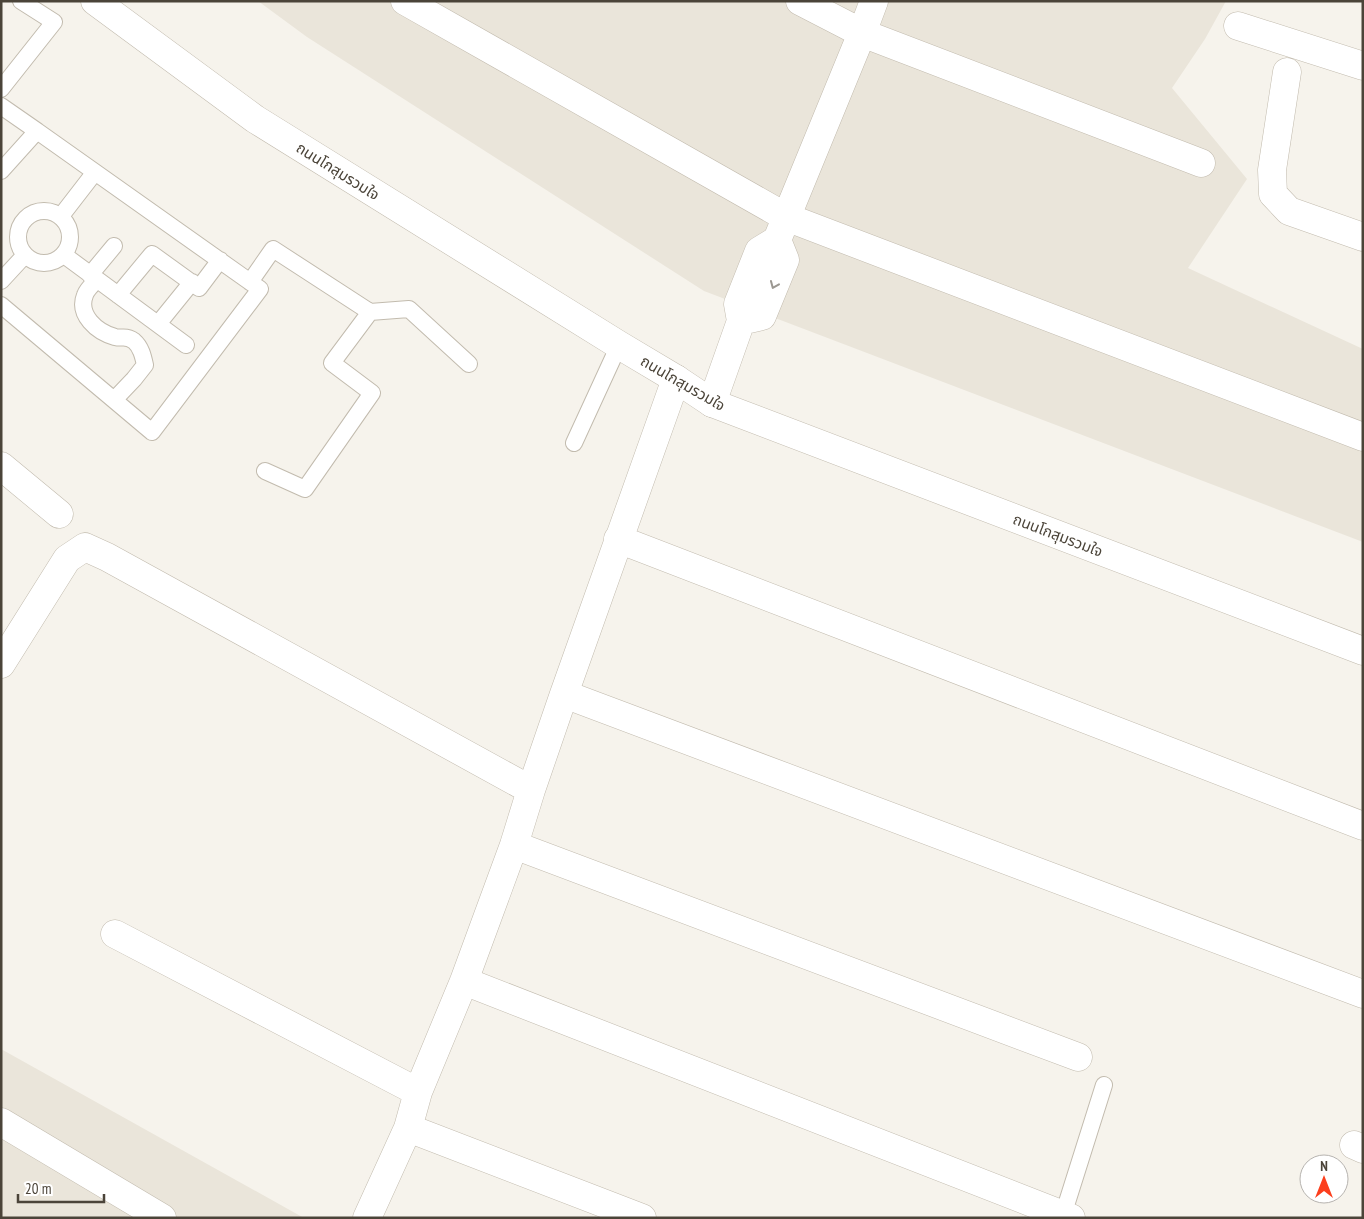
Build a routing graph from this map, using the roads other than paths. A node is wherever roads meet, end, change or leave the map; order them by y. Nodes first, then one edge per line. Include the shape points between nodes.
1 (21, 1) edge
2 (95, 1) edge
3 (406, 1) edge
4 (800, 1) edge
5 (874, 1) edge
6 (1238, 26) dead end
7 (862, 33) junction
8 (1363, 66) edge
9 (1287, 72) dead end
10 (1, 89) edge
11 (1, 106) edge
12 (37, 131) junction
13 (1201, 163) dead end
14 (1, 170) edge
15 (95, 172) junction
16 (61, 216) junction
17 (781, 228) junction
18 (1363, 237) edge
19 (114, 246) dead end
20 (25, 255) junction
21 (64, 255) junction
22 (220, 260) junction
23 (94, 277) junction
24 (1, 281) edge
25 (192, 282) junction
26 (250, 282) junction
27 (118, 294) junction
28 (1, 305) edge
29 (370, 312) junction
30 (158, 324) junction
31 (186, 345) dead end
32 (619, 345) junction
33 (469, 364) dead end
34 (676, 379) junction
35 (114, 400) junction
36 (712, 403) junction
37 (1363, 437) edge
38 (574, 442) dead end
39 (1, 466) edge
40 (265, 471) dead end
41 (59, 514) dead end
42 (618, 539) junction
43 (1363, 651) edge
44 (1, 664) edge
45 (564, 694) junction
46 (531, 790) junction
47 (1363, 826) edge
48 (514, 844) junction
49 (115, 934) dead end
50 (464, 981) junction
51 (1363, 994) edge
52 (1078, 1057) dead end
53 (1104, 1085) dead end
54 (418, 1092) junction
55 (1, 1122) edge
56 (408, 1128) junction
57 (1067, 1216) edge
58 (162, 1218) edge
59 (367, 1218) edge
60 (642, 1218) edge

1 - 10 lane via 54,22
2 - 32 street, ถนนโกสุมรวมใจ via 255,119
3 - 17 street
4 - 7 street
5 - 7 street
6 - 8 street
7 - 13 street
7 - 17 street
9 - 18 street via 1272,170 1273,194 1289,211
11 - 12 lane
12 - 14 lane
12 - 15 lane
15 - 16 lane
15 - 22 lane
16 - 20 lane via 44,210 27,216 18,231 20,248
16 - 21 lane via 71,231 71,240
17 - 36 street via 785,260 762,316 742,321
17 - 37 street
19 - 23 lane
20 - 21 lane via 40,263 48,263
20 - 24 lane
21 - 23 lane
22 - 25 lane via 200,288
22 - 26 lane
23 - 27 lane
23 - 35 lane via 82,304 88,318 103,332 136,342 143,353 145,365
25 - 27 lane via 152,254
25 - 30 lane
26 - 29 lane via 273,250
26 - 35 lane via 260,289 152,432
27 - 30 lane
28 - 35 lane
29 - 33 lane via 409,309
29 - 40 lane via 332,362 372,393 305,489
30 - 31 lane
32 - 34 street, ถนนโกสุมรวมใจ
32 - 38 lane
34 - 36 street, ถนนโกสุมรวมใจ
34 - 42 street
36 - 43 street, ถนนโกสุมรวมใจ
39 - 41 street
42 - 45 street
42 - 47 street
44 - 46 street via 67,559 85,548 107,557
45 - 46 street
45 - 51 street
46 - 48 street
48 - 50 street
48 - 52 street
49 - 54 street
50 - 54 street
50 - 57 street
53 - 57 lane
54 - 56 street
55 - 58 street
56 - 59 street
56 - 60 street

